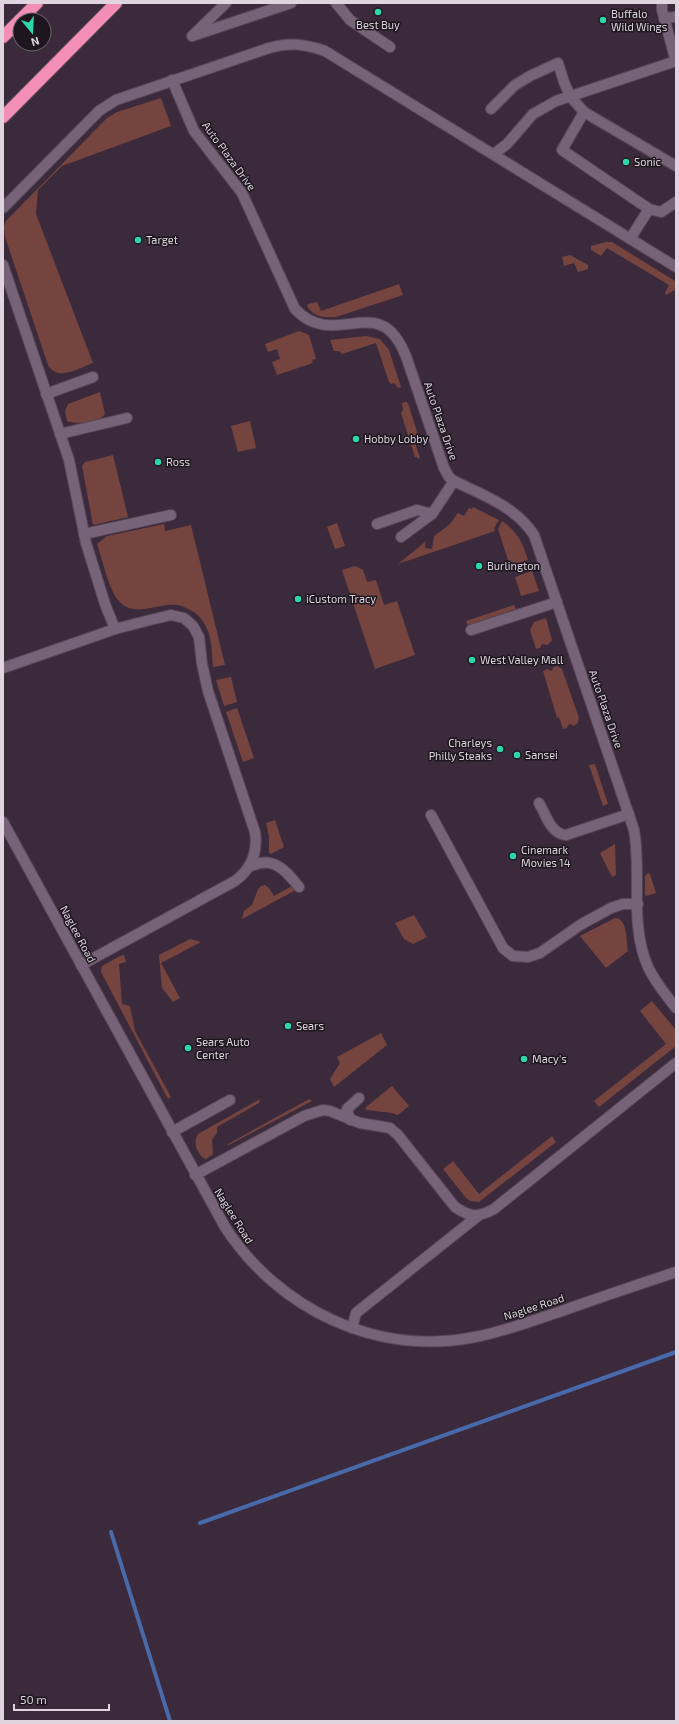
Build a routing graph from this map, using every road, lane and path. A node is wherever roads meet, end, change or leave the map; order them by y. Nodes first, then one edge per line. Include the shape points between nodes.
1 (37, 3) edge
2 (116, 3) edge
3 (226, 3) edge
4 (291, 3) edge
5 (336, 3) edge
6 (662, 3) edge
7 (28, 12) edge
8 (676, 17) edge
9 (664, 18) junction
10 (12, 28) edge
11 (3, 38) edge
12 (390, 47) dead end
13 (676, 61) edge
14 (172, 80) junction
15 (570, 96) junction
16 (491, 109) dead end
17 (584, 112) junction
18 (3, 117) edge
19 (494, 154) junction
20 (676, 166) edge
21 (676, 202) edge
22 (3, 208) edge
23 (649, 209) junction
24 (630, 239) junction
25 (3, 265) edge
26 (676, 267) edge
27 (93, 377) dead end
28 (46, 394) junction
29 (127, 418) dead end
30 (60, 434) junction
31 (454, 482) junction
32 (171, 514) dead end
33 (432, 514) junction
34 (377, 524) dead end
35 (84, 534) junction
36 (401, 537) dead end
37 (557, 602) junction
38 (116, 630) junction
39 (471, 630) dead end
40 (3, 668) edge
41 (539, 803) dead end
42 (629, 814) junction
43 (431, 815) dead end
44 (3, 822) edge
45 (249, 867) junction
46 (299, 887) dead end
47 (638, 904) junction
48 (81, 965) junction
49 (676, 1008) edge
50 (676, 1063) edge
51 (359, 1098) dead end
52 (230, 1100) dead end
53 (350, 1120) junction
54 (172, 1132) junction
55 (195, 1175) junction
56 (478, 1216) junction
57 (676, 1272) edge
58 (352, 1328) junction

1 - 7 highway
2 - 18 highway
3 - 4 lane via 192,36
5 - 12 lane via 350,20
6 - 9 lane
8 - 9 lane
9 - 13 lane
10 - 11 highway
13 - 15 lane
14 - 19 lane via 282,44 312,46 325,51
14 - 22 lane via 124,97 105,107
14 - 31 lane, Auto Plaza Drive via 194,131 242,193 296,309 306,319 329,326 357,322 377,323 387,327 401,342 444,468
15 - 16 lane via 558,63 515,85
15 - 17 lane
15 - 19 lane via 533,114 507,144
17 - 20 lane
17 - 23 lane via 562,150
19 - 24 lane
21 - 23 lane via 661,212
23 - 24 lane
24 - 26 lane
25 - 28 lane
27 - 28 lane
28 - 30 lane
29 - 30 lane
30 - 35 lane via 72,473
31 - 33 lane
31 - 37 lane, Auto Plaza Drive via 512,511 528,526 538,544
32 - 35 lane
33 - 34 lane via 417,510
33 - 36 lane
35 - 38 lane via 105,604
37 - 39 lane
37 - 42 lane, Auto Plaza Drive
38 - 40 lane
38 - 45 lane via 171,615 184,618 197,631 208,691 255,832 255,849
41 - 42 lane via 553,828 561,835
42 - 47 lane, Auto Plaza Drive via 635,836
43 - 47 lane via 503,948 513,956 528,957 540,953 580,925 611,908 623,904
44 - 48 lane, Naglee Road
45 - 46 lane via 266,862 278,865
45 - 48 lane via 244,875 235,881
47 - 49 lane, Auto Plaza Drive via 639,930 648,966
48 - 54 lane, Naglee Road
50 - 56 lane via 494,1209
51 - 53 lane via 347,1109
52 - 54 lane
53 - 55 lane via 330,1111 310,1113
53 - 56 lane via 390,1128 455,1207 466,1214
54 - 55 lane, Naglee Road
55 - 58 lane, Naglee Road via 231,1237 260,1271 307,1308
56 - 58 lane via 356,1313
57 - 58 lane, Naglee Road via 474,1338 418,1341 382,1337

